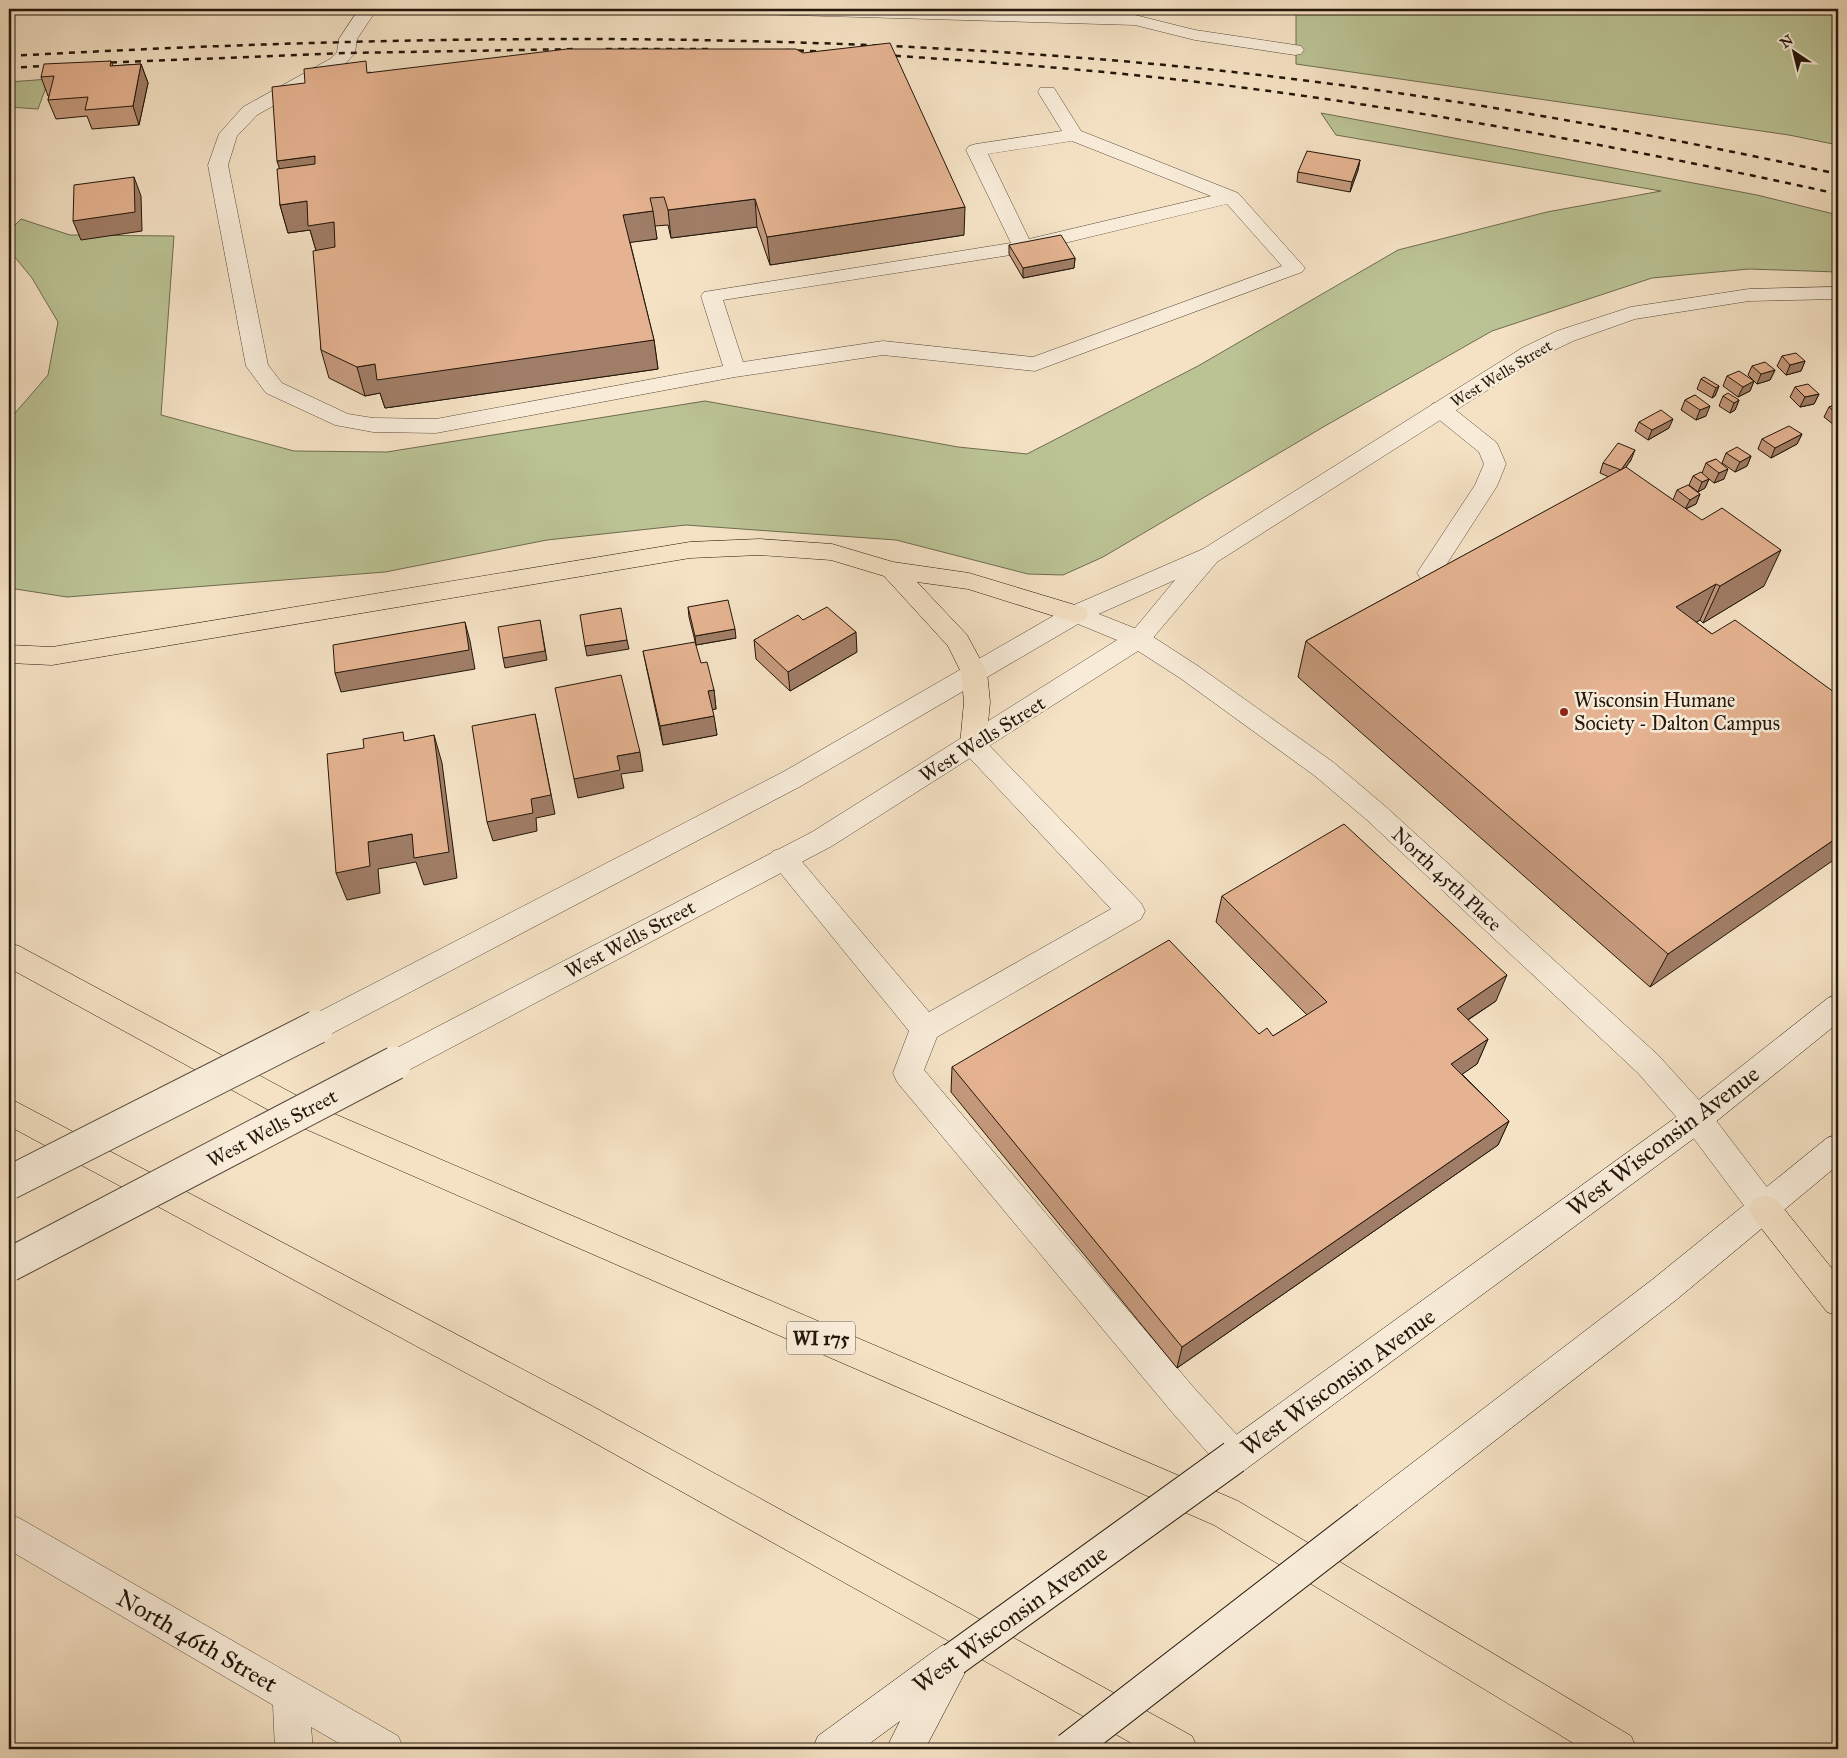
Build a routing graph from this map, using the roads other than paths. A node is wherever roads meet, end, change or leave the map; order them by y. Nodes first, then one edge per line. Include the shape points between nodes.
1 (368, 9) edge
2 (757, 9) edge
3 (1296, 50) dead end
4 (1047, 92) dead end
5 (1074, 135) junction
6 (1231, 197) junction
7 (1023, 247) junction
8 (1833, 293) edge
9 (735, 370) junction
10 (1440, 409) junction
11 (1210, 555) junction
12 (892, 570) junction
13 (1429, 573) edge
14 (1076, 614) junction
15 (1138, 639) junction
16 (9, 654) edge
17 (974, 672) junction
18 (972, 745) junction
19 (783, 860) junction
20 (9, 954) edge
21 (1838, 1006) edge
22 (926, 1029) junction
23 (9, 1111) edge
24 (1697, 1119) junction
25 (1838, 1147) edge
26 (9, 1184) edge
27 (1765, 1209) junction
28 (9, 1265) edge
29 (1838, 1301) edge
30 (1234, 1457) junction
31 (9, 1531) edge
32 (954, 1659) junction
33 (291, 1696) junction
34 (294, 1749) edge
35 (386, 1749) edge
36 (831, 1749) edge
37 (905, 1749) edge
38 (1069, 1749) edge
39 (1179, 1749) edge
40 (1618, 1749) edge

1 - 9 street via 348,39 346,53 336,64 250,110 228,134 218,165 257,366 274,388 343,420 373,426 436,426
2 - 3 street via 1135,20 1195,35
4 - 5 street
5 - 6 street
5 - 7 street via 976,150
6 - 7 street
6 - 9 street via 1295,268 1035,364 883,348
7 - 9 street via 711,296
8 - 10 street, West Wells Street via 1748,295 1632,313 1565,336 1530,353
10 - 11 street, West Wells Street
10 - 13 street via 1489,448 1495,464 1486,486
11 - 14 street, West Wells Street
11 - 15 street, West Wells Street
12 - 14 highway via 970,581
12 - 16 highway via 832,552 760,547 690,550 52,656
12 - 17 highway via 958,641
14 - 15 street, North 45th Place
14 - 17 street, West Wells Street
15 - 18 street, West Wells Street
15 - 24 street, North 45th Place via 1324,769 1369,807 1648,1064
17 - 18 highway via 977,702
17 - 26 street, West Wells Street, bridge via 792,779 318,1027
18 - 19 street, West Wells Street
18 - 22 street via 1131,912
19 - 22 street
19 - 28 street, West Wells Street, bridge
20 - 40 highway, WI 175 via 305,1115 1226,1514
21 - 24 street, West Wisconsin Avenue
22 - 30 street via 908,1073
23 - 39 highway via 580,1417
24 - 27 street, North 45th Place
24 - 30 street, West Wisconsin Avenue
25 - 27 street
27 - 29 highway
27 - 38 street, bridge via 1532,1393
30 - 32 street, West Wisconsin Avenue, bridge
31 - 33 street, North 46th Street
32 - 36 street, West Wisconsin Avenue
32 - 37 street
33 - 34 street
33 - 35 street, North 46th Street

